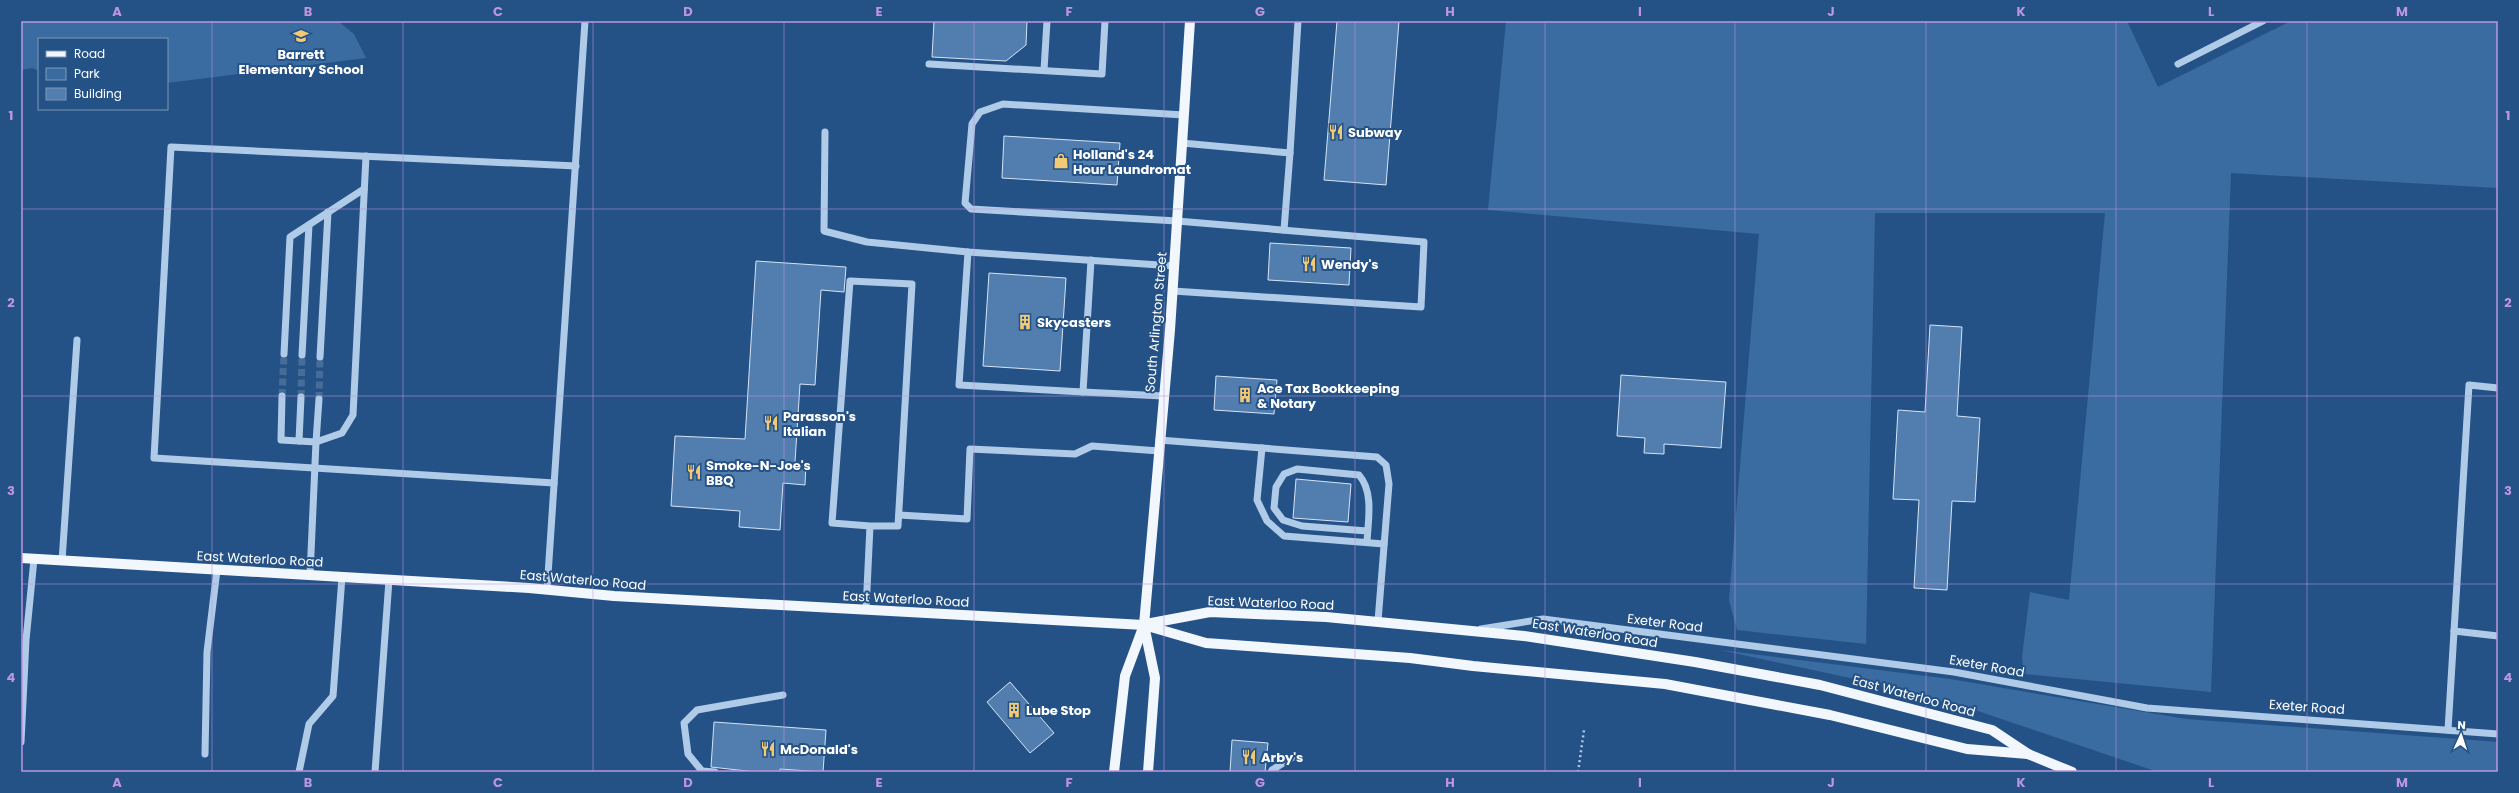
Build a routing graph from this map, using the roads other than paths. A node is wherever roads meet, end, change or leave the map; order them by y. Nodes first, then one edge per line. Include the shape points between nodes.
1 (585, 21) edge
2 (1047, 21) edge
3 (1105, 21) edge
4 (1190, 21) edge
5 (1298, 21) edge
6 (2263, 21) edge
7 (929, 64) dead end
8 (2178, 64) dead end
9 (1044, 70) junction
10 (1184, 115) junction
11 (825, 132) dead end
12 (1182, 143) junction
13 (1290, 153) junction
14 (366, 156) junction
15 (576, 166) junction
16 (364, 189) junction
17 (328, 212) junction
18 (1177, 222) junction
19 (309, 225) junction
20 (1284, 230) junction
21 (968, 252) junction
22 (1091, 260) junction
23 (1174, 266) junction
24 (1173, 291) junction
25 (77, 340) dead end
26 (284, 354) tunnel mouth
27 (302, 355) tunnel mouth
28 (320, 357) tunnel mouth
29 (2498, 388) edge
30 (1082, 392) junction
31 (282, 396) tunnel mouth
32 (1163, 396) junction
33 (301, 397) tunnel mouth
34 (319, 399) tunnel mouth
35 (299, 441) junction
36 (316, 442) junction
37 (1159, 445) junction
38 (1262, 448) junction
39 (315, 468) junction
40 (554, 483) junction
41 (899, 515) junction
42 (870, 526) junction
43 (1367, 531) junction
44 (1367, 542) junction
45 (1384, 544) junction
46 (21, 558) edge
47 (34, 559) junction
48 (62, 561) junction
49 (217, 570) junction
50 (310, 575) junction
51 (342, 577) junction
52 (388, 580) junction
53 (547, 590) junction
54 (866, 610) junction
55 (1378, 621) junction
56 (1144, 625) junction
57 (1473, 631) junction
58 (2454, 631) junction
59 (2498, 636) edge
60 (783, 695) dead end
61 (2448, 730) junction
62 (2498, 734) edge
63 (21, 742) edge
64 (205, 754) dead end
65 (2028, 754) junction
66 (1293, 756) dead end
67 (299, 772) edge
68 (375, 772) edge
69 (715, 772) edge
70 (1114, 772) edge
71 (1148, 772) edge
72 (1272, 772) edge
73 (2072, 772) edge

1 - 15 street
2 - 9 street
3 - 9 street via 1102,74
4 - 10 main road, South Arlington Street
5 - 13 street
6 - 8 street
7 - 9 street
10 - 12 main road, South Arlington Street
10 - 18 street via 1003,104 980,112 972,124 966,203 971,209
11 - 21 street via 824,231 867,242
12 - 13 street
12 - 18 main road, South Arlington Street
13 - 20 street
14 - 15 street
14 - 16 street
14 - 39 street via 171,147 154,458
15 - 40 street
16 - 17 street
16 - 36 street via 352,415 342,433
17 - 19 street
17 - 28 street
18 - 20 street
18 - 23 main road, South Arlington Street
19 - 26 street via 290,238
19 - 27 street
20 - 24 street via 1424,242 1421,308
21 - 22 street
21 - 30 street via 959,385
22 - 23 street
22 - 30 street
23 - 24 main road, South Arlington Street
24 - 32 main road, South Arlington Street
25 - 48 street
29 - 58 street via 2469,385
30 - 32 street
31 - 35 street via 281,440
32 - 37 main road, South Arlington Street
33 - 35 street
34 - 36 street
35 - 36 street
36 - 39 street
37 - 38 street
37 - 41 street via 1092,446 1075,454 970,449 966,519
37 - 56 main road, South Arlington Street
38 - 44 street via 1257,500 1267,521 1284,536
38 - 45 street via 1377,457 1386,465 1389,484
39 - 40 street
39 - 50 street
40 - 53 street
41 - 42 street via 898,526
41 - 42 street via 912,284 850,281 832,523
42 - 54 street
43 - 43 street via 1369,501 1365,483 1359,475 1297,469 1284,474 1276,487 1274,508 1283,520 1302,526
43 - 44 street
44 - 45 street
45 - 55 street
46 - 47 main road, East Waterloo Road
47 - 48 main road, East Waterloo Road
47 - 63 street via 26,640
48 - 49 main road, East Waterloo Road
49 - 50 main road, East Waterloo Road
49 - 64 street via 207,652
50 - 51 main road, East Waterloo Road
51 - 52 main road, East Waterloo Road
51 - 67 street via 333,696 309,724
52 - 53 main road, East Waterloo Road
52 - 68 street
53 - 54 main road, East Waterloo Road
54 - 56 main road, East Waterloo Road
55 - 56 main road, East Waterloo Road via 1210,612
55 - 57 main road, East Waterloo Road
56 - 65 main road, East Waterloo Road via 1206,643 1410,658 1665,684 1830,715 1967,749
56 - 70 main road, South Arlington Street via 1125,676
56 - 71 main road, South Arlington Street via 1155,678
57 - 61 street, Exeter Road via 1543,619 1954,672 2147,708
57 - 65 main road, East Waterloo Road via 1528,636 1696,662 1820,685 1992,730
58 - 59 street
58 - 61 street
60 - 69 street via 697,710 684,723 688,754 702,771
61 - 62 street, Exeter Road
65 - 73 main road, East Waterloo Road
66 - 72 street

